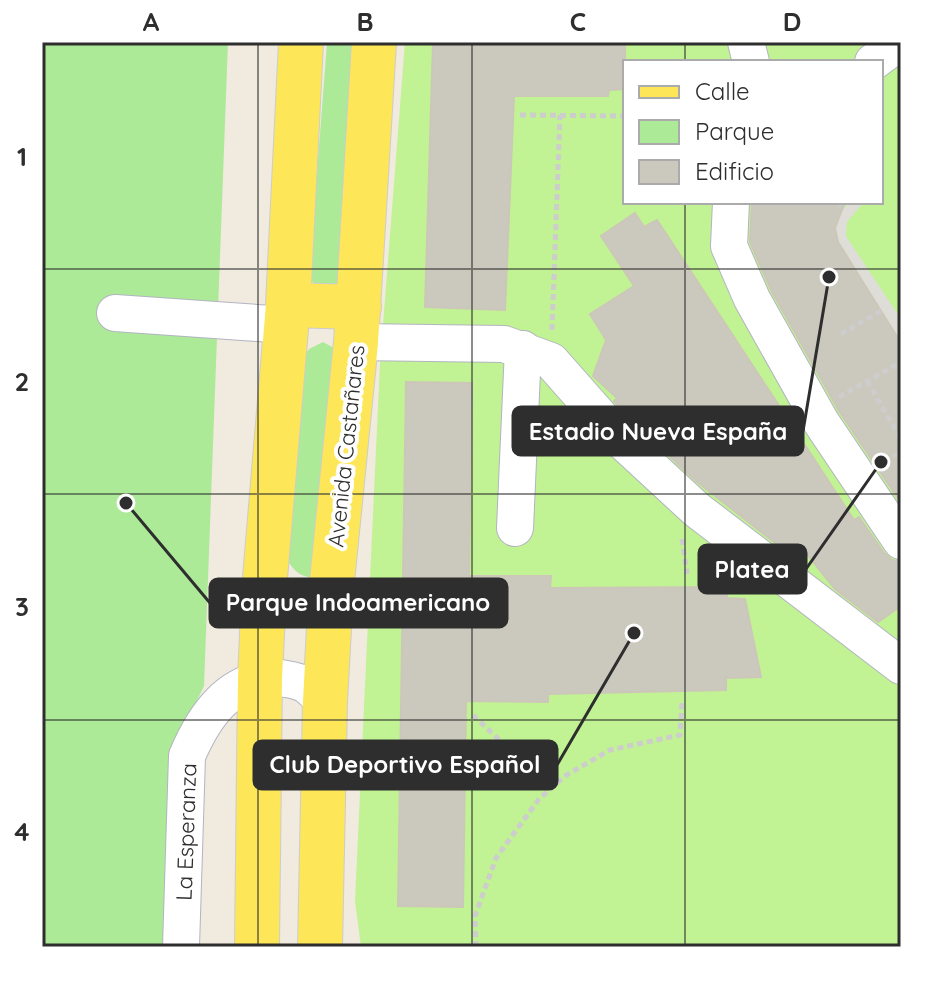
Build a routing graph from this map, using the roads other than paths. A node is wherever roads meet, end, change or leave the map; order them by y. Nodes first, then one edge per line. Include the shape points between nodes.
1 (301, 42) edge
2 (374, 42) edge
3 (900, 42) edge
4 (876, 60) edge
5 (731, 204) edge
6 (115, 313) dead end
7 (287, 315) junction
8 (358, 324) junction
9 (537, 355) junction
10 (515, 528) dead end
11 (901, 541) edge
12 (264, 590) junction
13 (331, 591) junction
14 (901, 666) edge
15 (260, 678) junction
16 (325, 702) junction
17 (325, 939) edge
18 (181, 947) edge
19 (257, 947) edge

1 - 7 main road
2 - 8 main road, Avenida Castañares
3 - 4 street
5 - 11 street via 729,246 752,299 821,422
6 - 7 street
7 - 8 main road
7 - 12 main road
8 - 9 street via 504,344
8 - 13 main road, Avenida Castañares
9 - 10 street
9 - 14 street via 697,510
12 - 13 main road
12 - 15 main road
13 - 16 main road, Avenida Castañares
15 - 16 street via 305,684
15 - 18 street, La Esperanza via 236,688 217,705 199,727 187,756
15 - 19 main road
16 - 17 main road, Avenida Castañares

